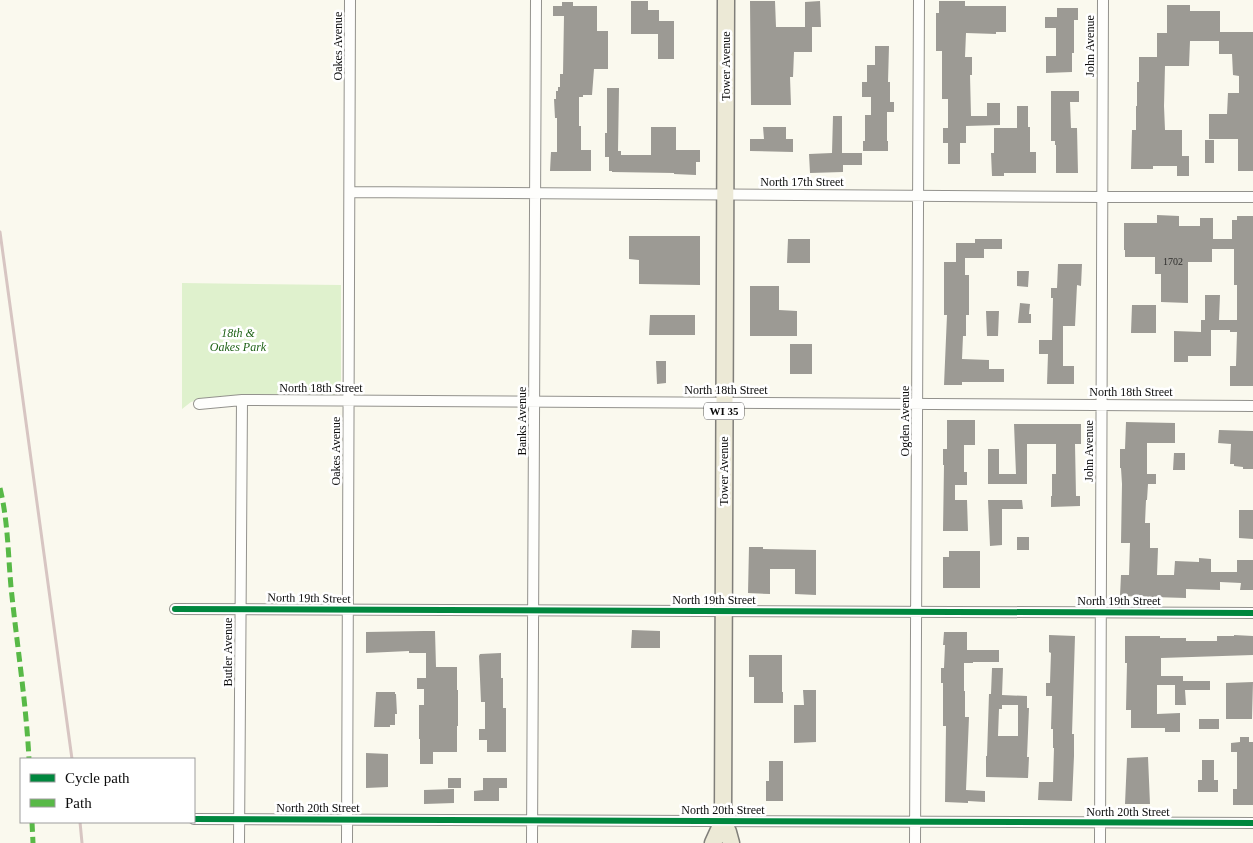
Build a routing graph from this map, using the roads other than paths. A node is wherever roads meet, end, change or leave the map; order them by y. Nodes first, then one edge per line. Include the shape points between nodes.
1 (350, 0) edge
2 (536, 0) edge
3 (726, 0) edge
4 (919, 0) edge
5 (1103, 0) edge
6 (350, 192) junction
7 (535, 193) junction
8 (725, 194) junction
9 (918, 196) junction
10 (1253, 197) edge
11 (1102, 198) junction
12 (242, 400) junction
13 (349, 401) junction
14 (534, 402) junction
15 (724, 403) junction
16 (199, 404) dead end
17 (918, 404) junction
18 (1102, 405) junction
19 (1253, 406) edge
20 (175, 609) dead end
21 (241, 609) junction
22 (348, 610) junction
23 (533, 610) junction
24 (724, 611) junction
25 (917, 612) junction
26 (1102, 613) junction
27 (1253, 613) edge
28 (195, 819) edge
29 (240, 819) junction
30 (347, 820) junction
31 (532, 820) junction
32 (723, 821) junction
33 (916, 822) junction
34 (1100, 823) junction
35 (1253, 823) edge
36 (239, 843) edge
37 (347, 843) edge
38 (532, 843) edge
39 (713, 843) edge
40 (731, 843) edge
41 (916, 843) edge
42 (1100, 843) edge

1 - 6 street, Oakes Avenue
2 - 7 street, Banks Avenue
3 - 8 main road, Tower Avenue / WI 35
4 - 9 street, Ogden Avenue
5 - 11 street, John Avenue
6 - 7 street, North 17th Street
6 - 13 street, Oakes Avenue
7 - 8 street, North 17th Street
7 - 14 street, Banks Avenue
8 - 9 street, North 17th Street
8 - 15 main road, Tower Avenue / WI 35
9 - 11 street, North 17th Street
9 - 17 street, Ogden Avenue
10 - 11 street, North 17th Street
11 - 18 street, John Avenue
12 - 13 street, North 18th Street
12 - 16 street, North 18th Street
12 - 21 street, Butler Avenue
13 - 14 street, North 18th Street
13 - 22 street, Oakes Avenue
14 - 15 street, North 18th Street
14 - 23 street, Banks Avenue
15 - 17 street, North 18th Street
15 - 24 main road, Tower Avenue / WI 35
17 - 18 street, North 18th Street
17 - 25 street, Ogden Avenue
18 - 19 street, North 18th Street
18 - 26 street, John Avenue
20 - 21 street, North 19th Street
21 - 22 street, North 19th Street
21 - 29 street, Butler Avenue
22 - 23 street, North 19th Street
22 - 30 street, Oakes Avenue
23 - 24 street, North 19th Street
23 - 31 street, Banks Avenue
24 - 25 street, North 19th Street
24 - 32 main road, Tower Avenue / WI 35
25 - 26 street, North 19th Street
25 - 33 street, Ogden Avenue
26 - 27 street, North 19th Street
26 - 34 street, John Avenue
28 - 29 street, North 20th Street
29 - 30 street, North 20th Street
29 - 36 street, Butler Avenue
30 - 31 street, North 20th Street
30 - 37 street, Oakes Avenue
31 - 32 street, North 20th Street
31 - 38 street, Banks Avenue
32 - 33 street, North 20th Street
32 - 39 main road, Tower Avenue / WI 35
32 - 40 main road, Tower Avenue / WI 35
33 - 34 street, North 20th Street
33 - 41 street, Ogden Avenue
34 - 35 street, North 20th Street
34 - 42 street, John Avenue

